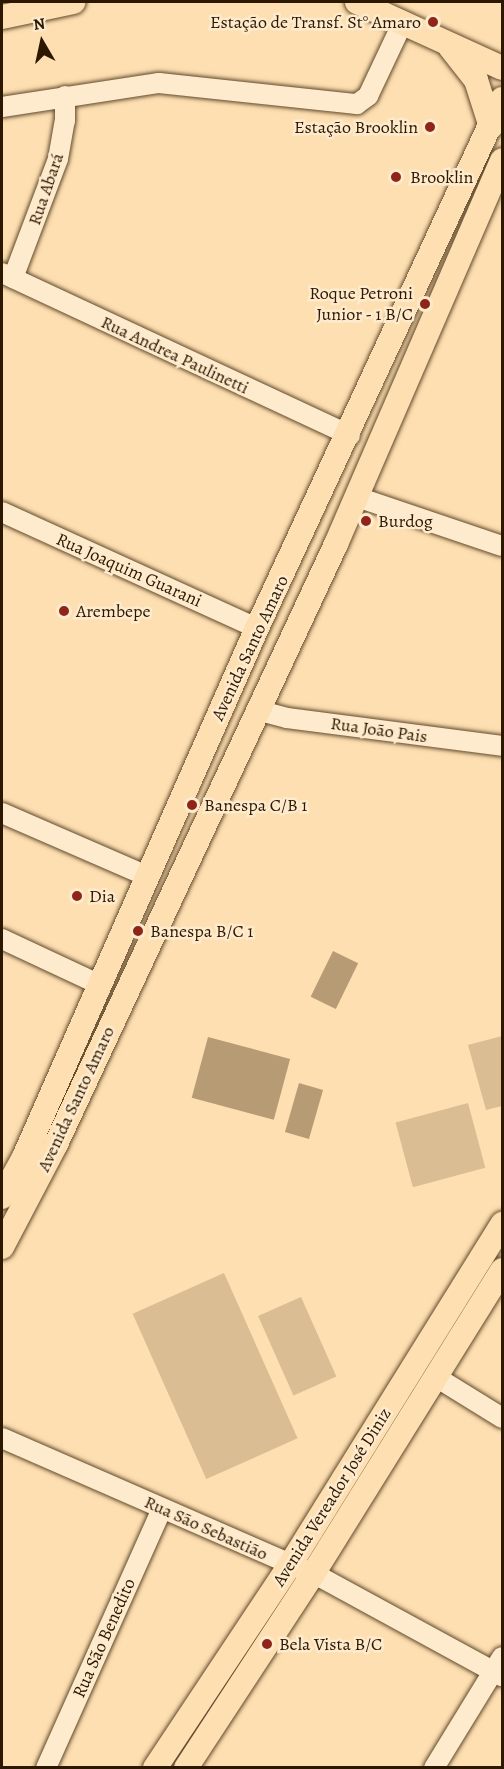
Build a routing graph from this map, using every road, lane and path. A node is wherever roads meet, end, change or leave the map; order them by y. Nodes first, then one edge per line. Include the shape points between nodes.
1 (73, 2) edge
2 (357, 2) edge
3 (2, 17) edge
4 (403, 22) junction
5 (444, 41) junction
6 (502, 68) edge
7 (65, 96) junction
8 (502, 99) edge
9 (2, 107) edge
10 (491, 127) junction
11 (502, 160) edge
12 (7, 276) edge
13 (350, 435) junction
14 (357, 497) junction
15 (2, 512) edge
16 (502, 546) edge
17 (257, 628) junction
18 (257, 710) junction
19 (502, 746) edge
20 (2, 813) edge
21 (147, 876) junction
22 (2, 939) edge
23 (100, 985) junction
24 (2, 1197) edge
25 (502, 1224) edge
26 (2, 1247) edge
27 (502, 1270) edge
28 (436, 1377) junction
29 (502, 1418) edge
30 (2, 1438) edge
31 (162, 1509) junction
32 (290, 1565) junction
33 (313, 1574) junction
34 (500, 1668) edge
35 (46, 1767) edge
36 (155, 1767) edge
37 (186, 1767) edge
38 (434, 1767) edge

1 - 3 main road
2 - 4 main road
4 - 5 main road
4 - 7 street via 368,96 357,104 172,83
5 - 6 main road
5 - 10 main road via 477,80
7 - 9 street
7 - 12 street, Rua Abará via 65,121 57,159
8 - 10 main road, Avenida Santo Amaro
10 - 13 main road, Avenida Santo Amaro
11 - 14 main road, Avenida Santo Amaro
12 - 13 street, Rua Andrea Paulinetti
13 - 17 main road, Avenida Santo Amaro
14 - 16 street
14 - 18 main road, Avenida Santo Amaro
15 - 17 street, Rua Joaquim Guarani
17 - 21 main road, Avenida Santo Amaro
18 - 19 street, Rua João Pais via 287,718
18 - 26 main road, Avenida Santo Amaro via 57,1144
20 - 21 street
21 - 23 main road, Avenida Santo Amaro
22 - 23 street
23 - 24 main road, Avenida Santo Amaro via 24,1157
25 - 32 main road, Avenida Vereador José Diniz
27 - 28 main road, Avenida Vereador José Diniz
28 - 29 street
28 - 33 main road, Avenida Vereador José Diniz
30 - 31 street, Rua São Sebastião
31 - 32 street, Rua São Sebastião
31 - 35 street, Rua São Benedito
32 - 33 street, Rua São Sebastião
32 - 36 main road, Avenida Vereador José Diniz
33 - 34 street, Rua São Sebastião
33 - 37 main road, Avenida Vereador José Diniz
34 - 38 street

